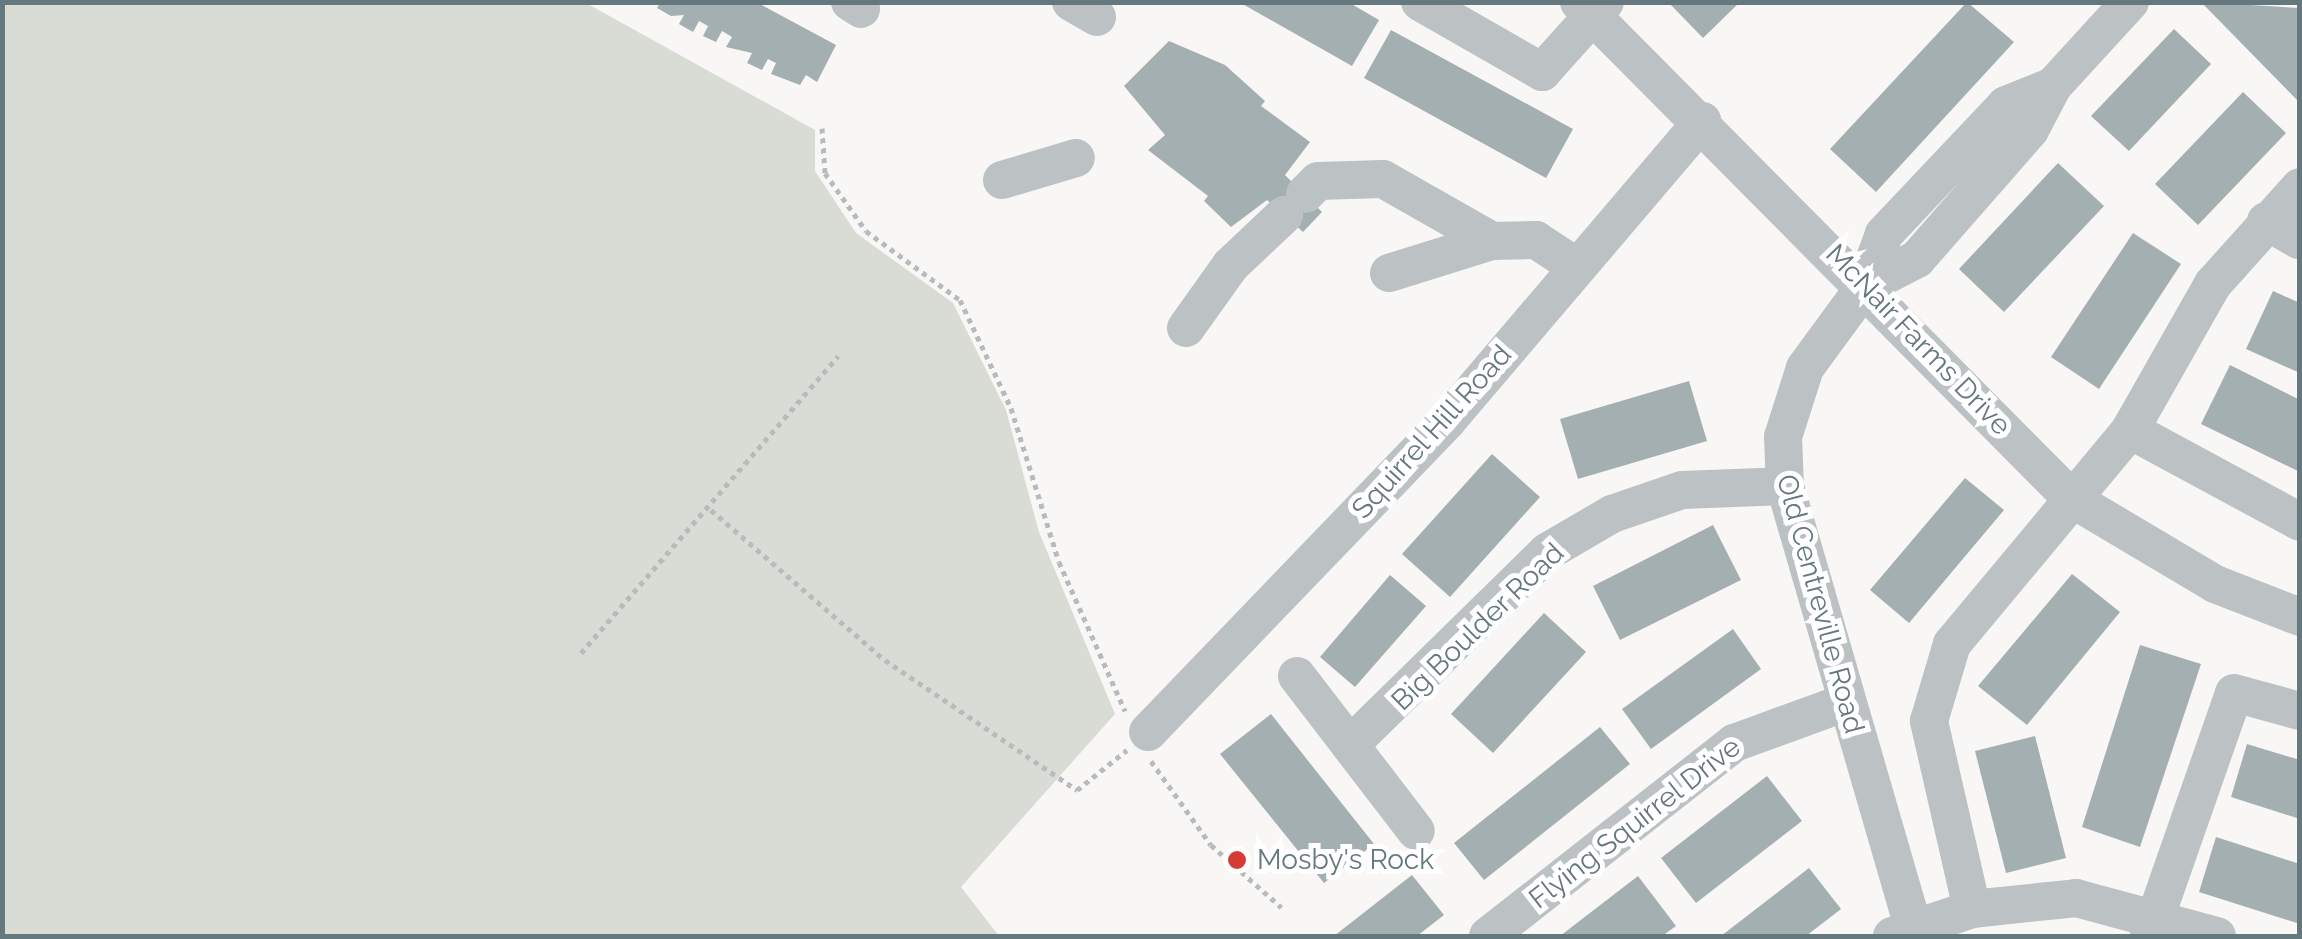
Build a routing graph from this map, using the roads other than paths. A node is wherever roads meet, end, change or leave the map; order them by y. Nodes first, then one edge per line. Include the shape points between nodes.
1 (1420, 2) edge
2 (2130, 2) edge
3 (1593, 8) edge
4 (1702, 121) junction
5 (1076, 158) dead end
6 (1002, 180) dead end
7 (2300, 187) edge
8 (2266, 221) junction
9 (1492, 241) junction
10 (2300, 241) edge
11 (1577, 267) junction
12 (1389, 273) dead end
13 (1865, 286) junction
14 (1186, 328) dead end
15 (2130, 430) junction
16 (1785, 486) junction
17 (2072, 498) junction
18 (2300, 522) edge
19 (2300, 616) edge
20 (1297, 676) dead end
21 (1844, 703) junction
22 (2300, 711) edge
23 (1144, 735) road end
24 (1350, 746) junction
25 (1416, 831) dead end
26 (1972, 909) junction
27 (2152, 926) edge
28 (1907, 934) edge
29 (1488, 936) edge
30 (2217, 936) edge

1 - 3 street via 1542,72
2 - 13 street via 2053,86 2030,130 1916,260
3 - 4 street, McNair Farms Drive
4 - 11 street, Squirrel Hill Road
4 - 13 street, McNair Farms Drive
5 - 6 street
7 - 8 street
8 - 10 street
8 - 15 street via 2213,284
9 - 11 street via 1536,240
9 - 12 street
9 - 14 street via 1383,179 1318,181 1231,265
11 - 23 street, Squirrel Hill Road via 1446,421
13 - 16 street, Old Centreville Road via 1804,368 1783,436
13 - 17 street, McNair Farms Drive
15 - 17 street
15 - 18 street
16 - 21 street, Old Centreville Road
16 - 24 street, Big Boulder Road via 1682,490 1612,514 1547,552
17 - 19 street, McNair Farms Drive via 2216,584
17 - 26 street via 1952,644 1929,721
20 - 24 street
21 - 28 street, Old Centreville Road
21 - 29 street, Flying Squirrel Drive via 1734,743
22 - 27 street via 2234,693
24 - 25 street
26 - 27 street via 2076,898
26 - 28 street
27 - 30 street

